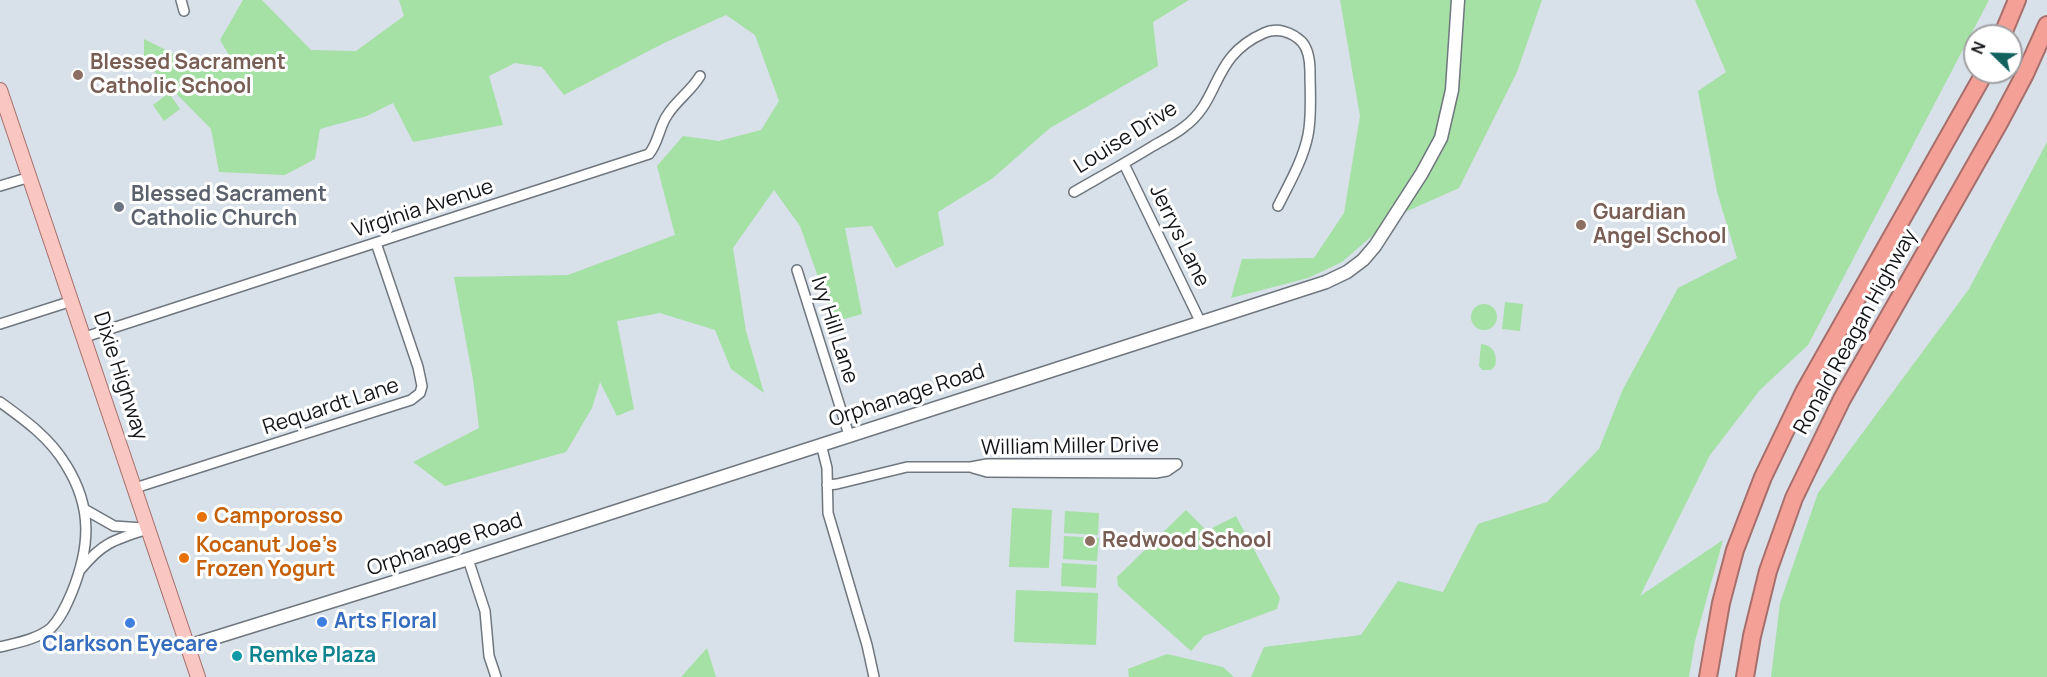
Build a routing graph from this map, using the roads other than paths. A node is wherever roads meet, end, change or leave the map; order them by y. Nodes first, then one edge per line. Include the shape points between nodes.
1 (181, 0) edge
2 (1458, 0) edge
3 (2017, 0) edge
4 (184, 10) dead end
5 (2007, 24) edge
6 (2047, 25) edge
7 (700, 76) dead end
8 (1978, 84) edge
9 (0, 90) edge
10 (1124, 164) junction
11 (30, 177) junction
12 (0, 186) edge
13 (1074, 192) dead end
14 (1278, 206) dead end
15 (376, 243) junction
16 (797, 270) dead end
17 (72, 301) junction
18 (1201, 323) junction
19 (0, 324) edge
20 (84, 337) junction
21 (0, 402) edge
22 (849, 435) junction
23 (821, 444) junction
24 (971, 467) junction
25 (828, 485) junction
26 (135, 488) junction
27 (84, 509) junction
28 (148, 529) junction
29 (468, 559) junction
30 (80, 571) junction
31 (188, 646) junction
32 (0, 647) edge
33 (198, 677) edge
34 (496, 677) edge
35 (874, 677) edge
36 (1708, 677) edge
37 (1745, 677) edge

1 - 4 street
2 - 18 main road, Orphanage Road via 1446,122 1432,155 1375,246 1347,272 1326,282
3 - 5 highway
6 - 37 highway, Ronald Reagan Highway via 1999,123 1842,399 1794,498 1768,571
7 - 15 street, Virginia Avenue via 668,113 649,154
8 - 36 highway, Ronald Reagan Highway via 1804,393 1763,477 1735,550
9 - 11 main road, Dixie Highway
10 - 13 street, Louise Drive
10 - 14 street, Louise Drive via 1192,120 1226,61 1244,43 1268,31 1283,31 1307,49 1310,110 1308,136
10 - 18 street, Jerrys Lane
11 - 12 street
11 - 17 main road, Dixie Highway
15 - 20 street, Virginia Avenue
15 - 26 street, Requardt Lane via 418,368 422,386 417,396
16 - 22 street, Ivy Hill Lane
17 - 19 street
17 - 20 main road, Dixie Highway
18 - 22 main road, Orphanage Road
20 - 26 main road, Dixie Highway
21 - 27 street via 56,450 75,481
22 - 23 main road, Orphanage Road
23 - 25 street
23 - 29 main road, Orphanage Road
24 - 24 street, William Miller Drive via 987,472 1156,473 1177,464
24 - 25 street, William Miller Drive via 907,467
25 - 35 street via 828,513
26 - 28 main road, Dixie Highway
27 - 28 street via 114,526
27 - 30 street via 87,534
28 - 30 street via 116,539 95,552
28 - 31 main road, Dixie Highway
29 - 31 main road, Orphanage Road
29 - 34 street via 485,611 489,656
30 - 32 street via 67,604 51,628
31 - 33 main road, Dixie Highway

